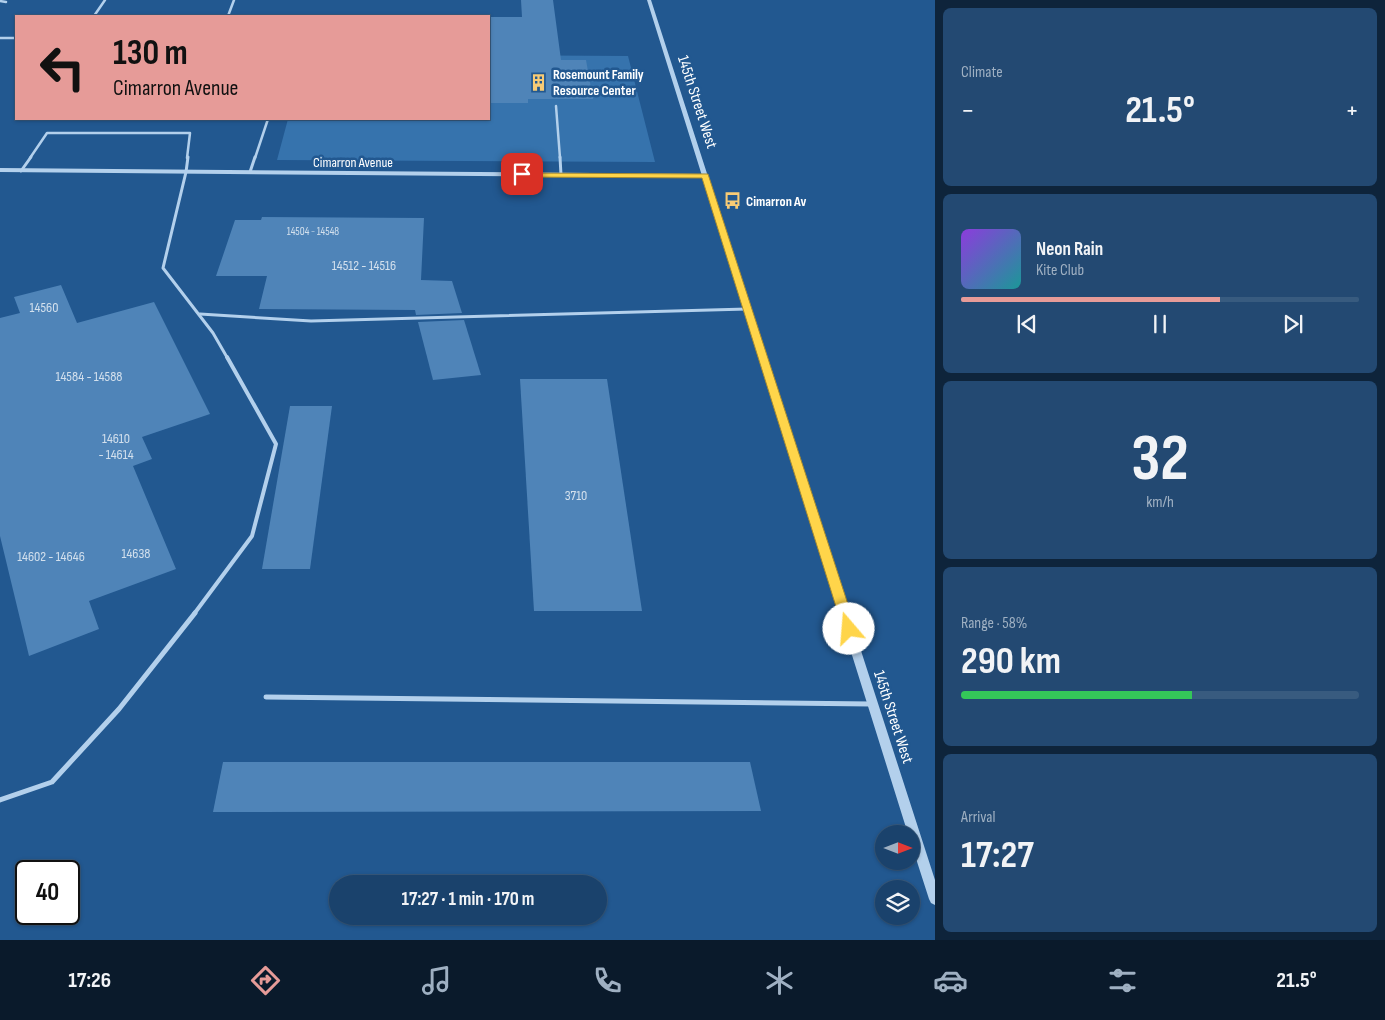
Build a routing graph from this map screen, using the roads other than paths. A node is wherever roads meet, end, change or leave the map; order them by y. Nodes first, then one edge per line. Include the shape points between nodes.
1 (105, 0) edge
2 (234, 0) edge
3 (649, 0) edge
4 (0, 1) edge
5 (6, 2) dead end
6 (95, 15) edge
7 (228, 15) edge
8 (0, 38) edge
9 (15, 38) edge
10 (556, 106) dead end
11 (268, 120) edge
12 (0, 170) edge
13 (21, 170) junction
14 (186, 172) junction
15 (250, 172) junction
16 (560, 175) junction
17 (705, 176) junction
18 (748, 309) junction
19 (200, 314) junction
20 (266, 697) dead end
21 (873, 704) junction
22 (0, 800) edge
23 (935, 899) edge

1 - 6 lane
2 - 7 lane
3 - 17 street, 145th Street West
4 - 5 lane
8 - 9 lane
10 - 16 lane
11 - 15 lane
12 - 13 street, Cimarron Avenue
13 - 14 street, Cimarron Avenue
13 - 14 lane via 47,133 190,133
14 - 15 street, Cimarron Avenue
14 - 19 lane via 163,268
15 - 16 street, Cimarron Avenue
16 - 17 street, Cimarron Avenue
17 - 18 street, 145th Street West
18 - 19 lane via 311,321
18 - 21 street, 145th Street West
19 - 22 lane via 214,332 276,444 252,536 118,709 52,782
20 - 21 lane
21 - 23 street, 145th Street West

